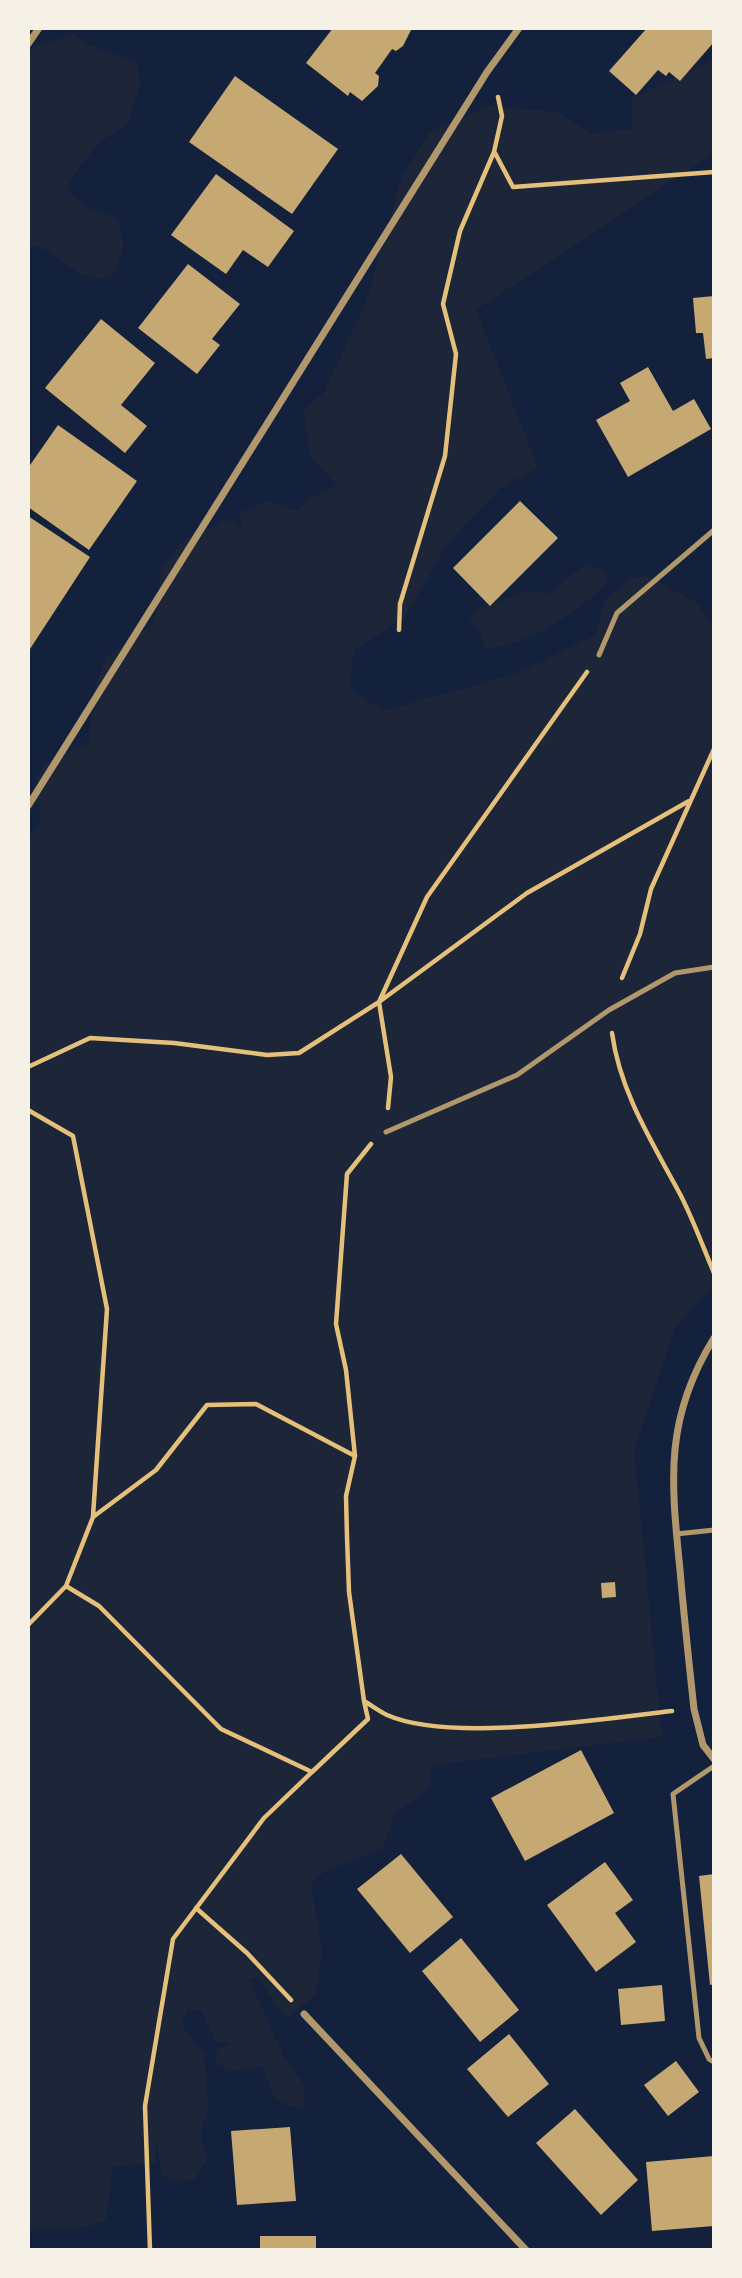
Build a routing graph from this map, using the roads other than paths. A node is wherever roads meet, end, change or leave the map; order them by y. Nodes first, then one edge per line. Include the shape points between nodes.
1 (39, 28) edge
2 (519, 28) edge
3 (28, 44) edge
4 (714, 530) edge
5 (599, 655) road end
6 (28, 806) edge
7 (714, 967) edge
8 (386, 1132) road end
9 (714, 1338) edge
10 (714, 1530) edge
11 (676, 1534) junction
12 (714, 1759) edge
13 (714, 1766) edge
14 (304, 2014) road end
15 (714, 2062) edge
16 (526, 2250) edge

1 - 3 street
2 - 6 street via 480,83
4 - 5 lane via 617,612
7 - 8 lane via 675,973 609,1010 517,1075
9 - 11 street via 684,1397 676,1433 671,1479
10 - 11 lane
11 - 12 street via 694,1709 703,1745
13 - 15 lane via 673,1794 699,2038
14 - 16 street

